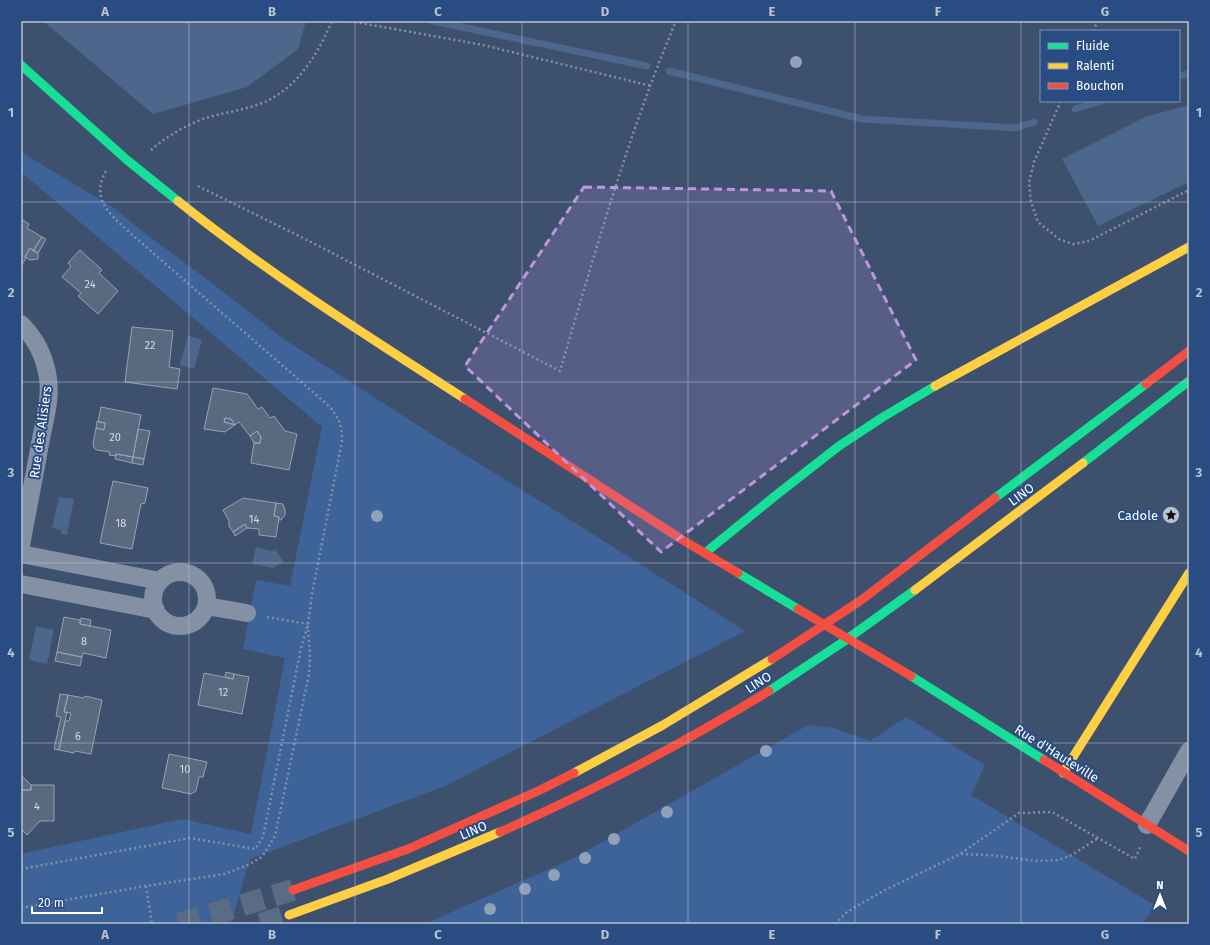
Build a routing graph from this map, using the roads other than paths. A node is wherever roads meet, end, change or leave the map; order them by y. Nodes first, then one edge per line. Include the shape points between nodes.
1 (21, 65) edge
2 (1189, 247) edge
3 (21, 324) edge
4 (1189, 351) edge
5 (1189, 381) edge
6 (21, 546) edge
7 (705, 552) junction
8 (21, 554) edge
9 (1189, 573) edge
10 (160, 581) junction
11 (21, 584) edge
12 (206, 606) junction
13 (156, 610) junction
14 (247, 614) road end
15 (1189, 751) edge
16 (1063, 773) junction
17 (1147, 825) junction
18 (1189, 851) edge
19 (293, 890) tunnel mouth
20 (289, 915) tunnel mouth

1 - 7 main road, Rue d'Hauteville via 127,160 207,224 330,312 674,535
2 - 7 main road via 944,380 883,417 839,446
3 - 6 street, Rue des Alisiers via 41,352 49,390
4 - 19 main road, LINO via 860,601 733,684 611,754 538,791 408,849
5 - 20 main road, LINO via 887,610 745,705 612,779 544,813 356,892
7 - 16 main road, Rue d'Hauteville, bridge via 911,676
8 - 10 street
9 - 16 main road
10 - 12 street via 175,573 184,572 192,575 204,588
10 - 13 street via 153,598
11 - 13 street
12 - 13 street via 197,620 180,626 164,621
12 - 14 street
15 - 17 street
16 - 17 main road, Rue d'Hauteville
17 - 18 main road, Rue d'Hauteville

